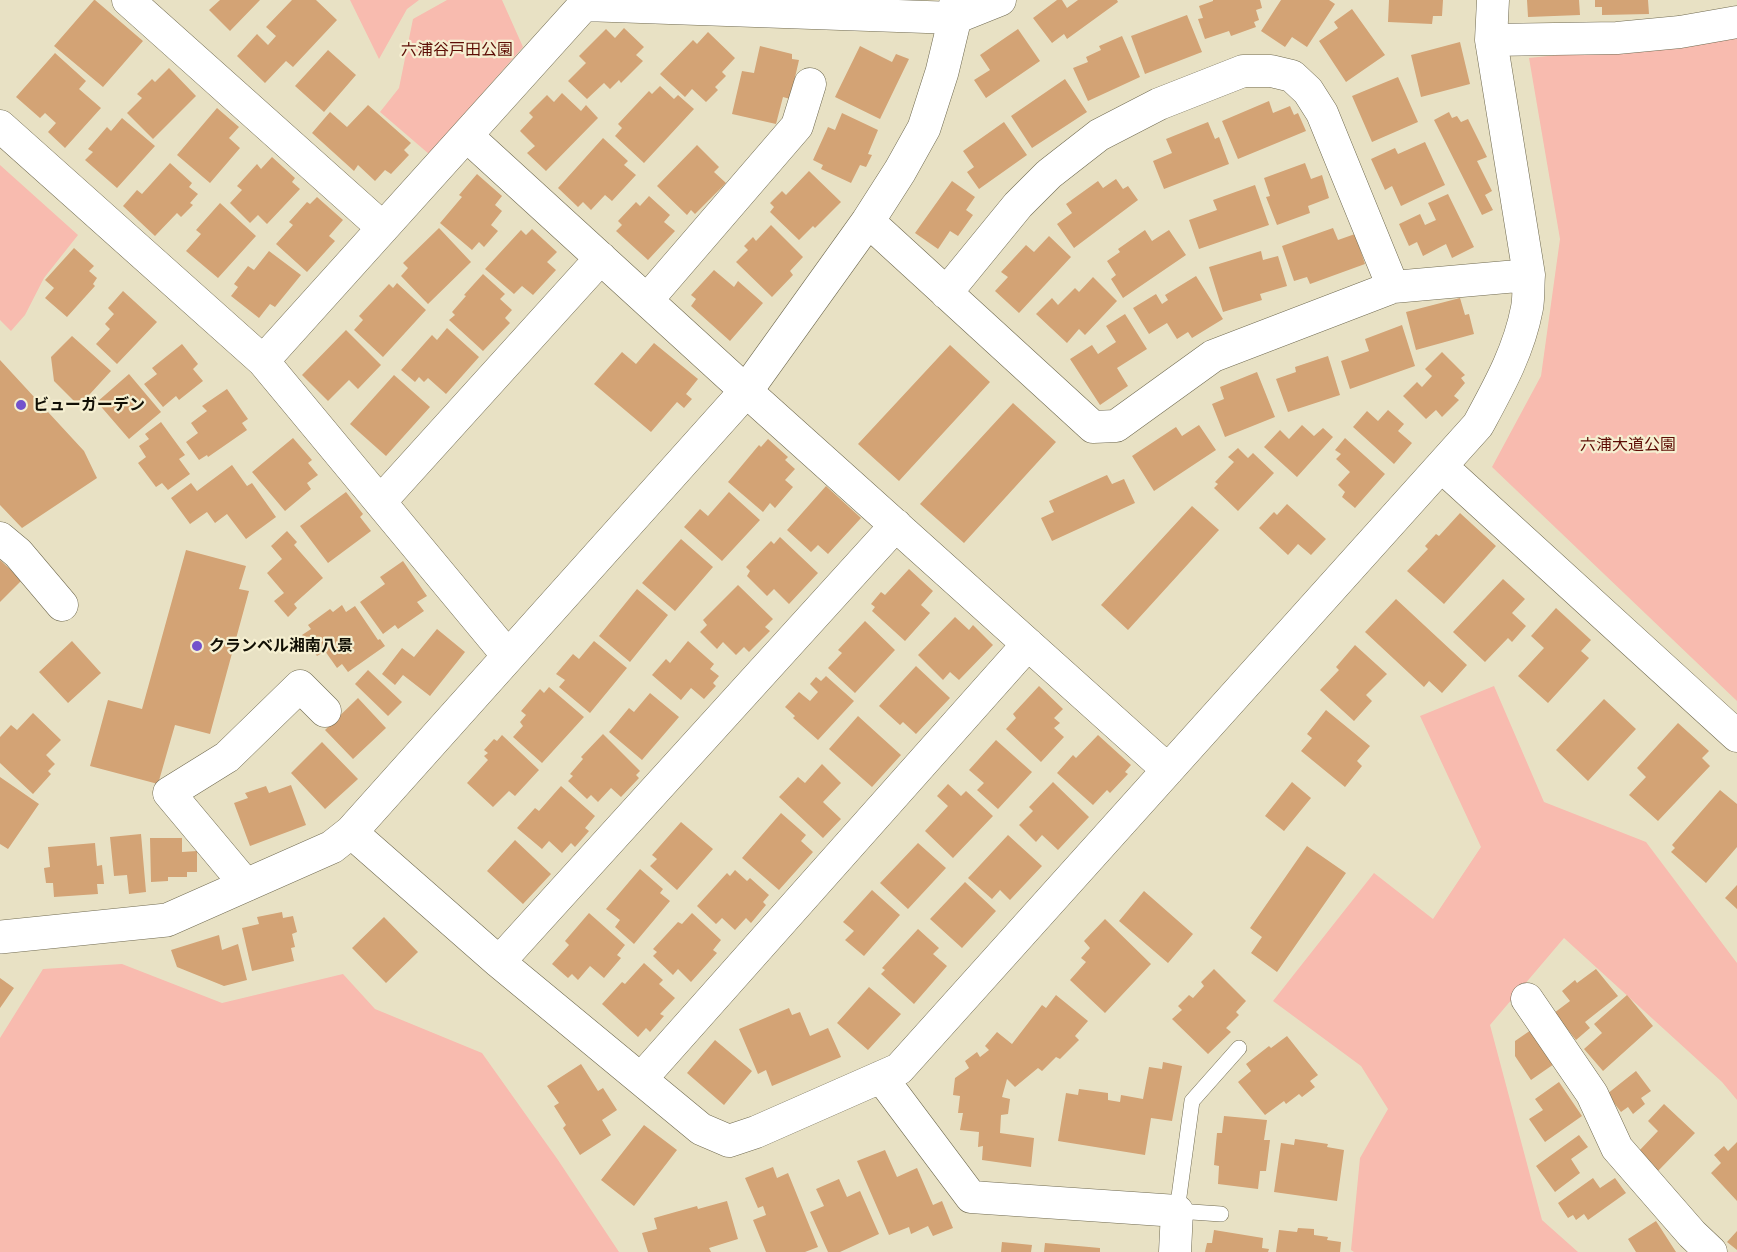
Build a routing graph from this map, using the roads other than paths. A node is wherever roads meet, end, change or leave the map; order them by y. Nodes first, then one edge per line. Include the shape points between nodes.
1 (128, 0) edge
2 (1000, 0) edge
3 (1493, 0) edge
4 (956, 9) edge
5 (1737, 22) edge
6 (1491, 40) junction
7 (810, 84) dead end
8 (0, 126) edge
9 (467, 136) junction
10 (868, 221) junction
11 (383, 228) junction
12 (601, 258) junction
13 (1529, 275) junction
14 (1393, 286) junction
15 (946, 293) junction
16 (647, 300) junction
17 (263, 361) junction
18 (746, 391) junction
19 (1441, 466) junction
20 (380, 502) junction
21 (896, 525) junction
22 (0, 538) edge
23 (63, 605) dead end
24 (1028, 644) junction
25 (508, 656) junction
26 (325, 711) dead end
27 (1737, 736) edge
28 (1168, 770) junction
29 (351, 832) junction
30 (246, 885) junction
31 (0, 937) edge
32 (499, 962) junction
33 (1527, 999) dead end
34 (1239, 1048) dead end
35 (880, 1077) junction
36 (641, 1079) junction
37 (1177, 1211) junction
38 (1221, 1214) dead end
39 (1175, 1252) edge
40 (1711, 1252) edge

1 - 11 street
2 - 4 street
3 - 6 street
4 - 9 street via 584,5
4 - 10 street via 924,128
5 - 6 street via 1617,38
6 - 13 street
7 - 16 street via 797,126
8 - 17 street
9 - 11 street
9 - 12 street
10 - 15 street
10 - 18 street
11 - 17 street
12 - 16 street
12 - 20 street
13 - 14 street
13 - 19 street via 1521,335 1509,366 1478,425
14 - 15 street via 1213,356 1116,426 1094,427
14 - 15 street via 1322,113 1308,91 1292,76 1243,71 1159,104 1100,135 1049,174 1018,205
16 - 18 street
17 - 20 street
18 - 21 street
18 - 25 street
19 - 27 street
19 - 28 street
20 - 25 street
21 - 24 street
21 - 32 street
22 - 23 street
24 - 28 street
24 - 36 street
25 - 29 street
26 - 30 street via 300,686 227,756 169,793
28 - 35 street via 899,1069
29 - 30 street via 332,847
29 - 32 street
30 - 31 street via 167,920
32 - 36 street
33 - 40 street via 1592,1094 1617,1148
34 - 37 lane via 1192,1101
35 - 36 street via 729,1141 701,1129
35 - 37 street via 971,1197
37 - 38 lane
37 - 39 street

